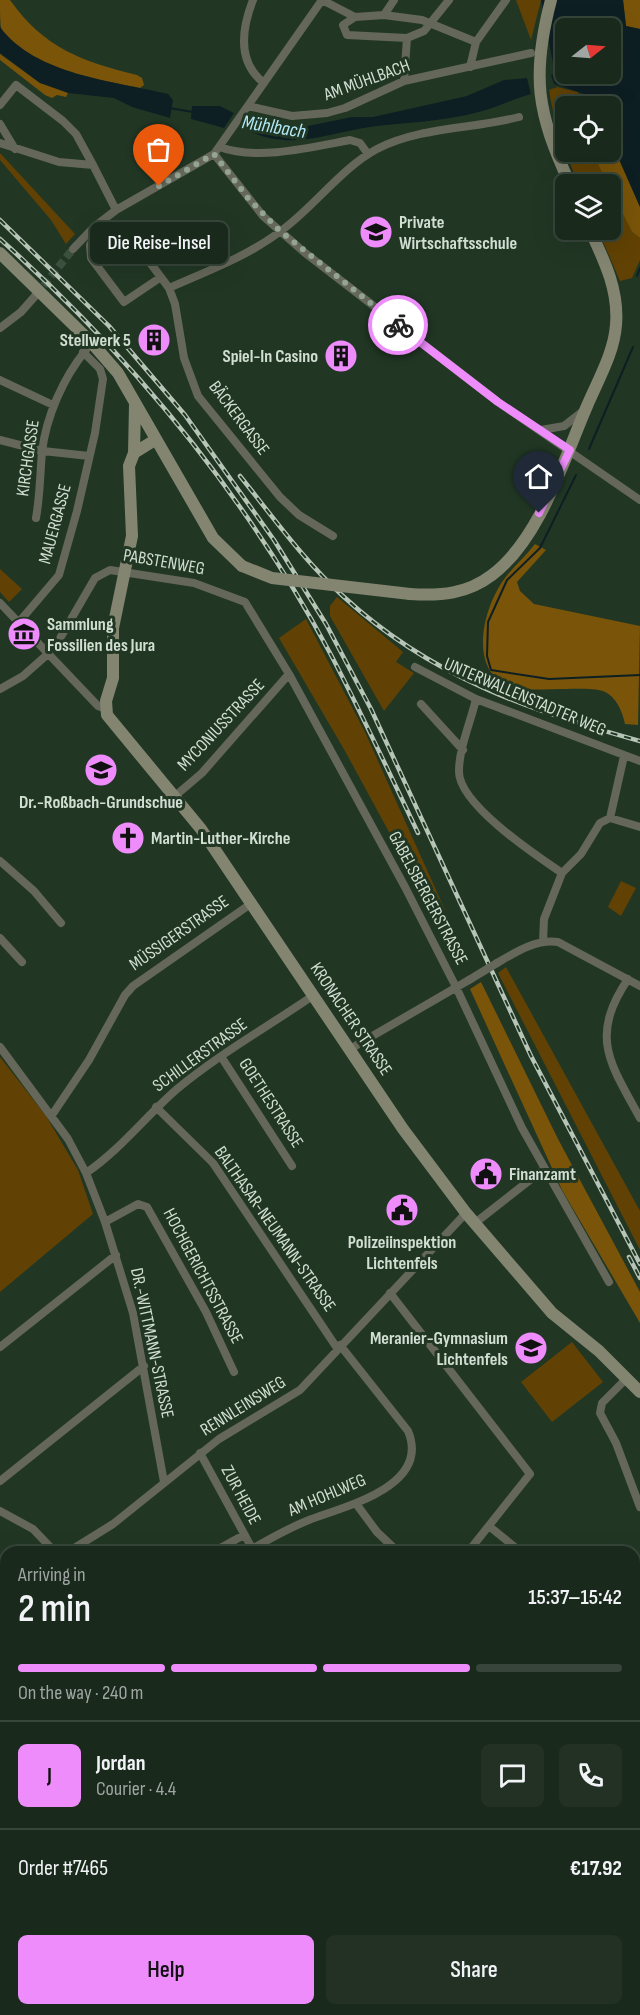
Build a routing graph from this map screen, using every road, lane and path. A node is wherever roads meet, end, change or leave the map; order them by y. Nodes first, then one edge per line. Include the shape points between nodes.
1 (253, 0) edge
2 (322, 0) edge
3 (394, 0) edge
4 (448, 0) edge
5 (506, 0) edge
6 (551, 0) edge
7 (384, 15) junction
8 (355, 17) junction
9 (432, 24) junction
10 (407, 38) junction
11 (476, 42) junction
12 (531, 53) dead end
13 (470, 67) junction
14 (404, 81) junction
15 (264, 83) junction
16 (0, 105) edge
17 (246, 108) junction
18 (519, 117) dead end
19 (0, 124) edge
20 (0, 143) edge
21 (16, 150) junction
22 (217, 150) junction
23 (368, 154) junction
24 (93, 165) junction
25 (565, 174) edge
26 (117, 210) junction
27 (94, 227) junction
28 (280, 231) junction
29 (595, 240) edge
30 (73, 249) tunnel mouth
31 (0, 253) edge
32 (148, 260) dead end
33 (161, 278) junction
34 (169, 288) junction
35 (36, 296) tunnel mouth
36 (0, 328) edge
37 (88, 347) junction
38 (0, 380) edge
39 (135, 401) junction
40 (53, 405) junction
41 (586, 407) junction
42 (541, 430) junction
43 (0, 440) edge
44 (155, 440) junction
45 (570, 450) junction
46 (43, 451) junction
47 (134, 453) junction
48 (89, 456) junction
49 (640, 500) edge
50 (36, 518) dead end
51 (333, 536) dead end
52 (124, 571) junction
53 (0, 603) edge
54 (19, 622) junction
55 (58, 640) dead end
56 (273, 647) joint
57 (49, 653) junction
58 (415, 667) dead end
59 (289, 674) junction
60 (0, 689) edge
61 (476, 699) junction
62 (421, 704) dead end
63 (106, 709) junction
64 (463, 750) junction
65 (624, 756) junction
66 (640, 761) edge
67 (175, 796) junction
68 (610, 818) junction
69 (640, 827) edge
70 (0, 861) edge
71 (562, 873) junction
72 (252, 903) junction
73 (61, 923) dead end
74 (0, 938) edge
75 (543, 942) junction
76 (22, 962) dead end
77 (628, 979) junction
78 (640, 986) edge
79 (456, 987) junction
80 (314, 995) junction
81 (0, 1047) edge
82 (350, 1049) junction
83 (222, 1058) junction
84 (156, 1107) junction
85 (52, 1115) junction
86 (640, 1118) edge
87 (292, 1166) dead end
88 (544, 1169) junction
89 (86, 1173) junction
90 (466, 1213) junction
91 (105, 1222) junction
92 (475, 1223) junction
93 (116, 1255) junction
94 (609, 1282) dead end
95 (390, 1293) junction
96 (338, 1346) junction
97 (0, 1347) edge
98 (144, 1365) junction
99 (234, 1372) dead end
100 (627, 1378) junction
101 (640, 1392) edge
102 (200, 1453) junction
103 (0, 1482) edge
104 (164, 1482) junction
105 (357, 1505) junction
106 (640, 1507) edge
107 (0, 1511) edge
108 (490, 1527) junction
109 (244, 1535) junction
110 (49, 1546) edge
111 (78, 1546) edge
112 (224, 1546) edge
113 (250, 1546) edge
114 (262, 1546) edge
115 (392, 1546) edge
116 (473, 1546) edge
117 (514, 1546) edge

1 - 15 street via 244,29 247,63
2 - 8 street
2 - 15 street
3 - 7 street
4 - 9 street
5 - 11 street
6 - 25 street via 539,50 543,113
7 - 8 street
7 - 9 street
8 - 10 street via 343,25 347,35
9 - 10 street via 424,32
9 - 11 street
10 - 14 street
11 - 13 street
12 - 13 street, AM MÜHLBACH
13 - 14 street, AM MÜHLBACH
14 - 17 street, AM MÜHLBACH via 327,113 292,116
15 - 17 street
16 - 24 street via 16,85 70,127
17 - 22 street
18 - 23 street via 485,126 408,136
19 - 21 street
20 - 21 street
21 - 24 street via 59,162
22 - 23 street via 287,151 350,140 360,143
22 - 26 street
22 - 28 street via 248,198
23 - 28 street
24 - 26 street
26 - 27 street
27 - 30 street
27 - 33 street via 91,258 124,302
28 - 34 street via 243,256
28 - 42 street via 446,363
29 - 41 street via 615,295 616,324 612,346
31 - 37 street
32 - 33 street, BÄCKERGASSE
33 - 34 street, BÄCKERGASSE
34 - 51 street, BÄCKERGASSE via 184,358 198,396 280,496 299,515
35 - 36 street
37 - 39 street via 118,374
37 - 40 street, KIRCHGASSE
37 - 48 street, MAUERGASSE via 103,379
38 - 40 street
39 - 44 street
39 - 47 street
40 - 46 street, KIRCHGASSE
41 - 42 street via 564,426
41 - 45 street
42 - 45 street
43 - 46 street
44 - 45 street, bridge via 209,532 242,566 272,578 410,594 454,594 494,574 523,542
44 - 47 street
45 - 49 street
46 - 48 street
46 - 50 street, KIRCHGASSE
47 - 52 street via 128,473 132,536
48 - 54 street, MAUERGASSE via 59,575
52 - 55 street, PABSTENWEG via 110,570 95,578
52 - 56 street, PABSTENWEG via 194,583 234,596 253,611
52 - 63 street via 113,627 113,678
53 - 54 street, KRONACHER STRASSE
54 - 57 street, KRONACHER STRASSE
56 - 59 street, GABELSBERGERSTRASSE
57 - 60 street via 23,676
57 - 63 street, KRONACHER STRASSE via 98,706
58 - 61 street, UNTERWALLENSTADTER WEG
59 - 67 street, MYCONIUSSTRASSE via 210,765
59 - 79 street, GABELSBERGERSTRASSE
61 - 64 street
61 - 65 street, UNTERWALLENSTADTER WEG
62 - 64 street
63 - 67 street, KRONACHER STRASSE via 109,719
64 - 71 street via 459,777 480,807 501,830
65 - 66 street, UNTERWALLENSTADTER WEG
65 - 68 street
67 - 72 street, KRONACHER STRASSE
68 - 69 street
68 - 71 street via 600,823 581,854
70 - 73 street via 34,891
71 - 75 street via 544,919
72 - 80 street, KRONACHER STRASSE
72 - 85 street, MÜSSIGERSTRASSE via 125,994 71,1090
74 - 76 street
75 - 77 street via 573,948
75 - 79 street, bridge via 516,952
77 - 78 street
77 - 86 street via 608,1013 606,1041 617,1075
79 - 82 street
79 - 88 street, GABELSBERGERSTRASSE
80 - 82 street, KRONACHER STRASSE
80 - 83 street, SCHILLERSTRASSE
81 - 85 street, DR.-WITTMANN-STRASSE
82 - 90 street, KRONACHER STRASSE
83 - 84 street, SCHILLERSTRASSE
83 - 87 street, GOETHESTRASSE
84 - 89 street, SCHILLERSTRASSE
84 - 96 street, BALTHASAR-NEUMANN-STRASSE via 213,1163
85 - 89 street, DR.-WITTMANN-STRASSE
88 - 92 street
88 - 94 street, GABELSBERGERSTRASSE
89 - 91 street, DR.-WITTMANN-STRASSE
90 - 92 street, KRONACHER STRASSE
90 - 95 street, RENNLEINSWEG
91 - 93 street, DR.-WITTMANN-STRASSE
91 - 99 street, HOCHGERICHTSSTRASSE via 138,1204 147,1207 206,1312
92 - 100 street, KRONACHER STRASSE via 552,1313
93 - 97 street
93 - 98 street, DR.-WITTMANN-STRASSE
95 - 96 street, RENNLEINSWEG
95 - 108 street via 528,1470 528,1479
96 - 102 street, RENNLEINSWEG via 293,1396
96 - 105 street, AM HOHLWEG via 408,1431 414,1446 407,1466 397,1478
98 - 103 street
98 - 104 street, DR.-WITTMANN-STRASSE
100 - 101 street, KRONACHER STRASSE
100 - 106 street via 602,1403 600,1413
102 - 104 street, RENNLEINSWEG
102 - 109 street, ZUR HEIDE
104 - 111 street, RENNLEINSWEG via 113,1524
105 - 114 street, AM HOHLWEG via 311,1519
105 - 115 street
107 - 110 street via 33,1529
108 - 116 street
108 - 117 street
109 - 112 street
109 - 113 street, ZUR HEIDE

